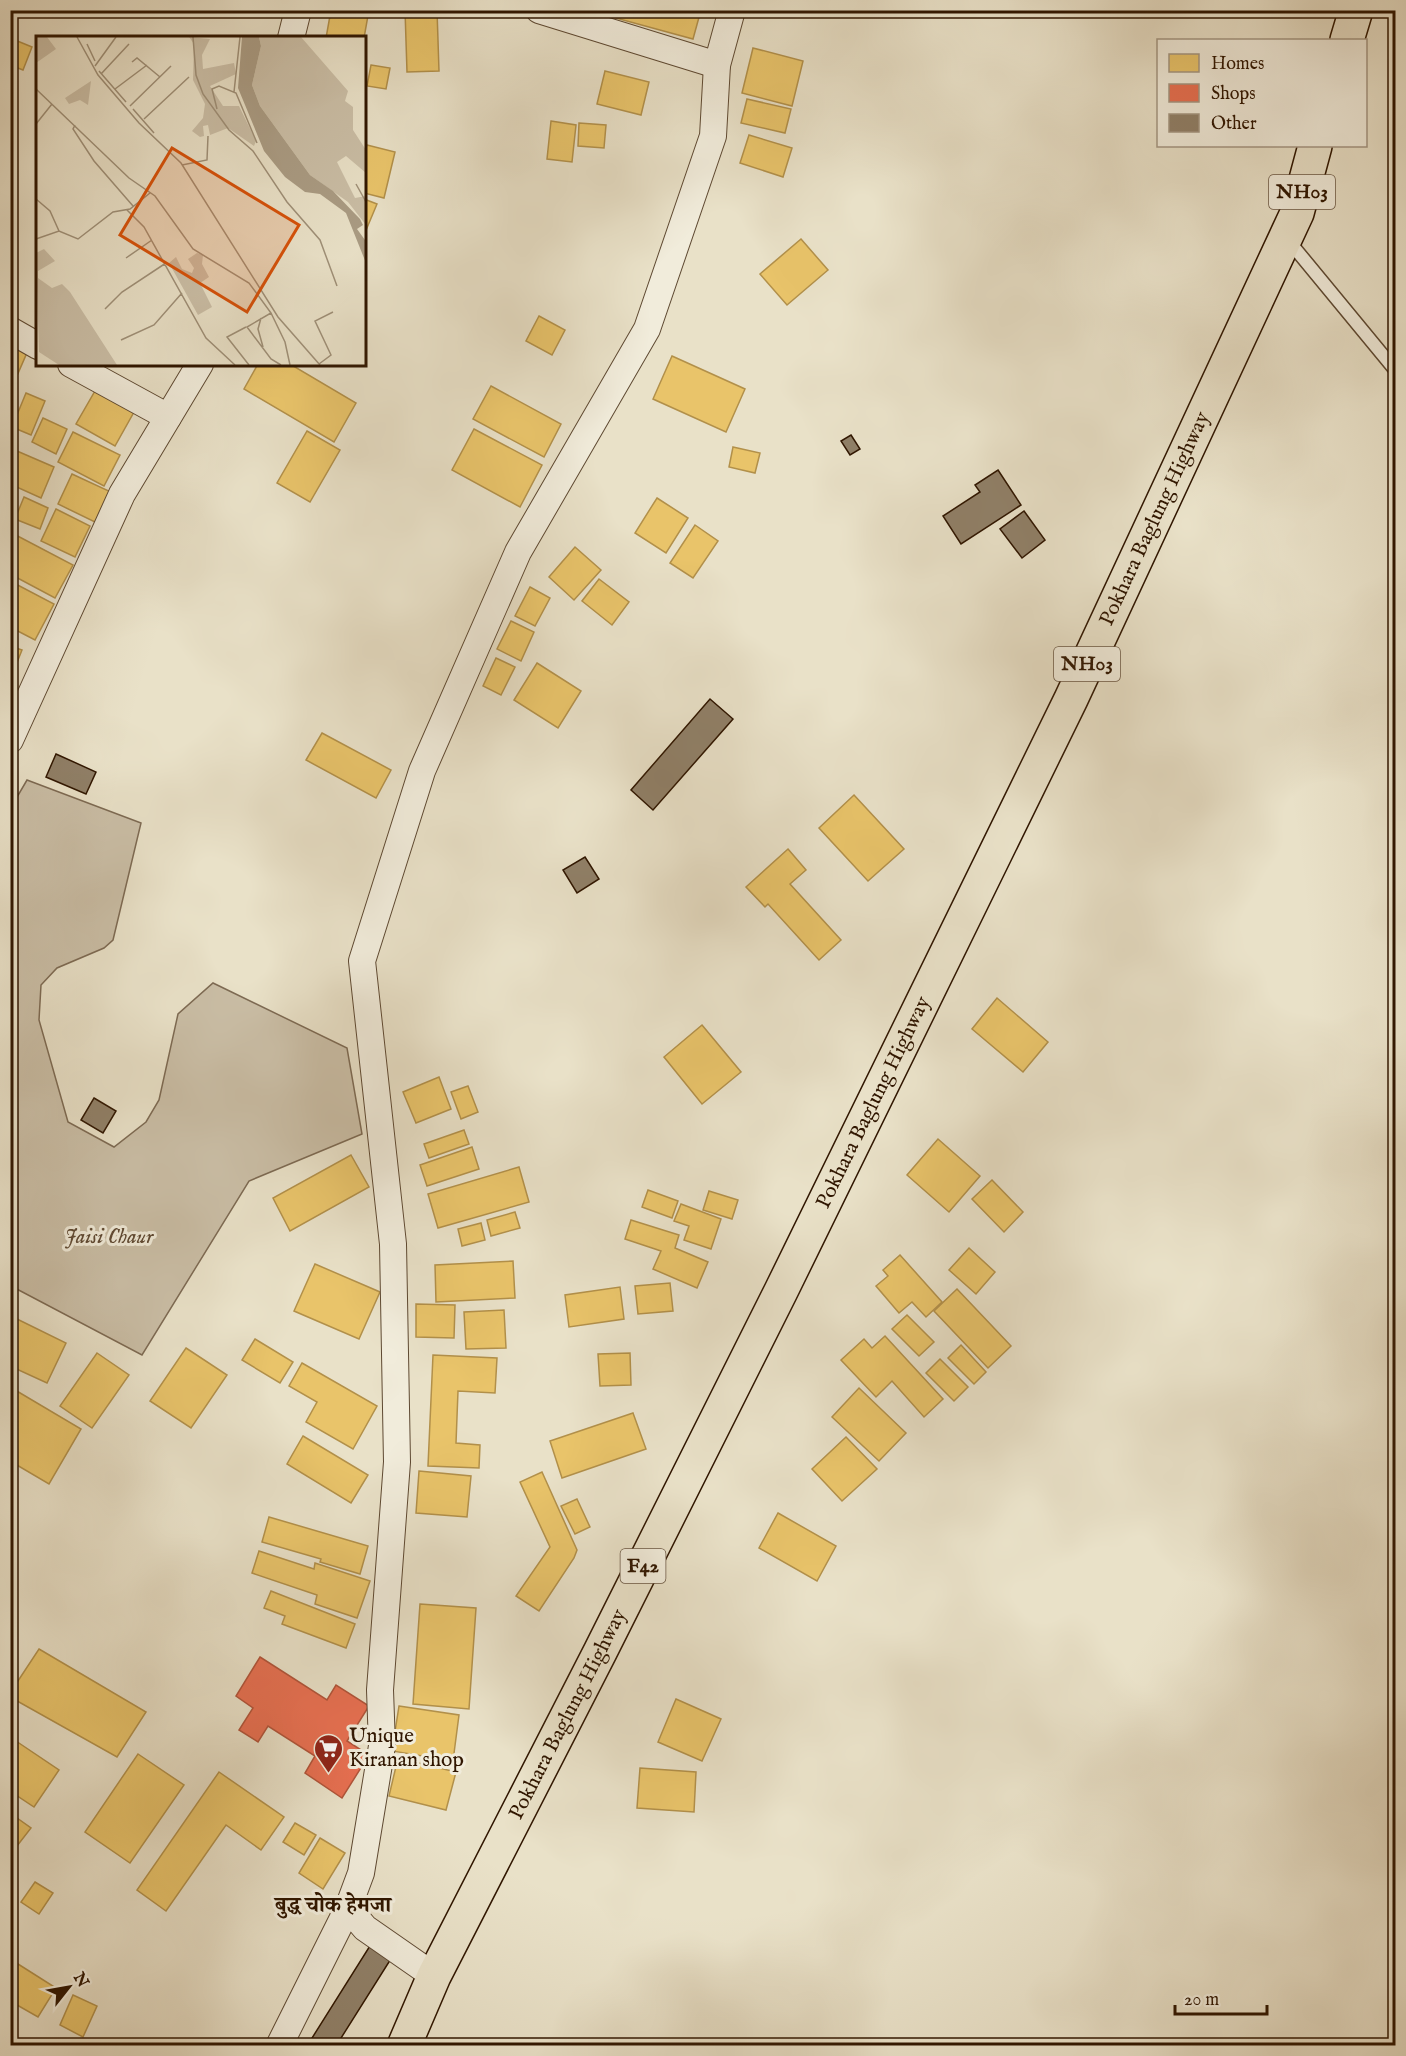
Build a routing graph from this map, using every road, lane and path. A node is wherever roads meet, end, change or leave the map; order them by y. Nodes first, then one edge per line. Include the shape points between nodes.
1 (298, 10) edge
2 (539, 10) edge
3 (732, 10) edge
4 (1356, 10) edge
5 (292, 36) edge
6 (1347, 39) edge
7 (717, 65) junction
8 (1315, 147) edge
9 (1285, 237) junction
10 (10, 330) edge
11 (36, 345) edge
12 (75, 366) edge
13 (199, 366) edge
14 (1395, 370) edge
15 (168, 417) junction
16 (10, 740) edge
17 (881, 1086) joint
18 (348, 1908) junction
19 (434, 1976) junction
20 (279, 2046) edge
21 (404, 2046) edge

1 - 5 street
2 - 7 street
3 - 7 street
4 - 6 highway
7 - 18 street via 713,136 646,329 518,552 422,771 362,961 393,1244 397,1462 380,1690 382,1746 361,1873
8 - 9 highway, Pokhara Baglung Highway / NH03 via 1297,213
9 - 14 lane
9 - 17 highway, Pokhara Baglung Highway / NH03 via 1071,699
10 - 11 street
12 - 15 street
13 - 15 street
15 - 16 street via 122,494
17 - 19 highway, Pokhara Baglung Highway / F42
18 - 19 street via 365,1928
18 - 20 street
19 - 21 highway, Pokhara Baglung Highway / F42

